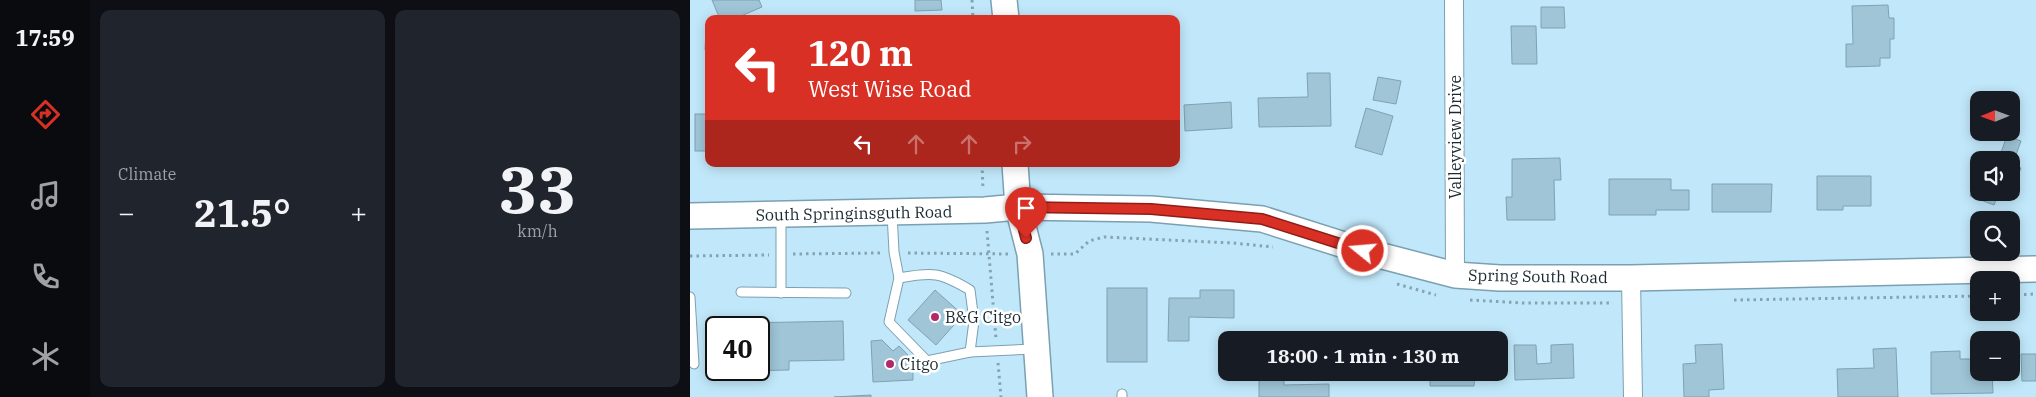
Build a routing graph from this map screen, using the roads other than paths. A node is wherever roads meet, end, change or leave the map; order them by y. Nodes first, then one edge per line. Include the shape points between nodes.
1 (1004, 0) edge
2 (1454, 0) edge
3 (1006, 15) edge
4 (1015, 167) edge
5 (1018, 207) junction
6 (892, 212) junction
7 (781, 215) junction
8 (690, 216) edge
9 (2036, 270) edge
10 (1455, 275) junction
11 (900, 278) junction
12 (1631, 278) junction
13 (741, 292) dead end
14 (781, 293) junction
15 (846, 293) dead end
16 (690, 297) edge
17 (1037, 348) junction
18 (970, 352) junction
19 (694, 364) dead end
20 (1040, 397) edge
21 (1633, 397) edge

1 - 3 street
2 - 10 street, Valleyview Drive
4 - 5 street
5 - 6 street, South Springinsguth Road
5 - 10 street, Spring South Road via 1151,209 1262,219 1363,251
5 - 17 street via 1030,254
6 - 7 street, South Springinsguth Road
6 - 11 lane via 894,252
7 - 8 street, South Springinsguth Road
7 - 14 lane
9 - 12 street, Spring South Road
10 - 12 street, Spring South Road
11 - 18 lane via 929,273 951,278 970,290 974,321
11 - 18 lane via 889,322 927,361
12 - 21 street
13 - 14 lane
14 - 15 lane
16 - 19 lane
17 - 18 lane
17 - 20 street

